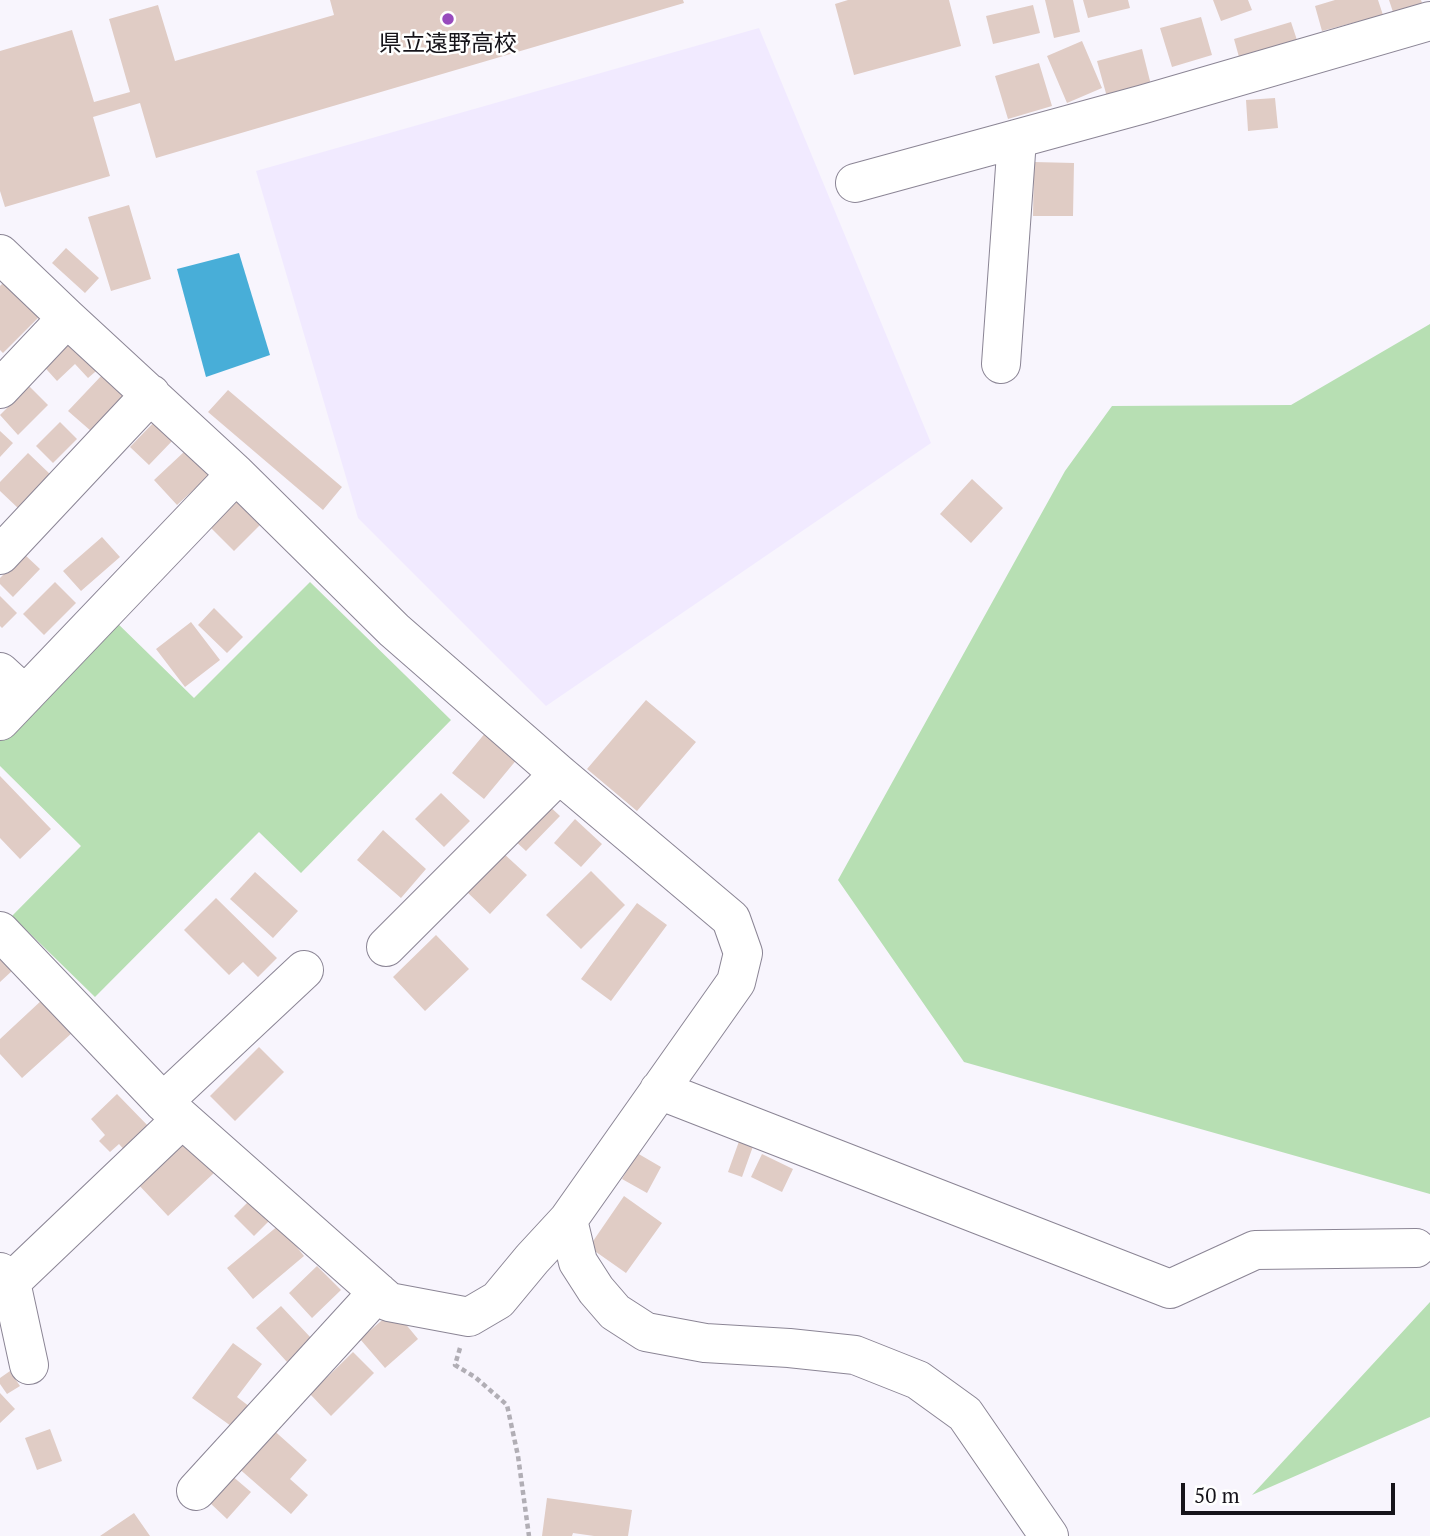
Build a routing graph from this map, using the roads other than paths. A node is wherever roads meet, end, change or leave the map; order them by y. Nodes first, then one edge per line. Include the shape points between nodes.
1 (1430, 21) edge
2 (1017, 139) junction
3 (855, 183) dead end
4 (0, 254) edge
5 (67, 318) junction
6 (1001, 364) dead end
7 (0, 389) edge
8 (151, 394) junction
9 (236, 474) junction
10 (0, 555) edge
11 (8, 696) edge
12 (559, 774) junction
13 (0, 931) edge
14 (386, 947) dead end
15 (304, 970) dead end
16 (660, 1090) junction
17 (173, 1111) junction
18 (568, 1220) junction
19 (1416, 1248) dead end
20 (5, 1277) edge
21 (377, 1292) junction
22 (29, 1365) dead end
23 (196, 1491) dead end
24 (1049, 1536) edge

1 - 2 street
2 - 3 street
2 - 6 street
4 - 5 street
5 - 7 street
5 - 8 street
8 - 9 street
8 - 10 street
9 - 11 street
9 - 12 street via 394,631
12 - 14 street
12 - 16 street via 731,919 743,953 736,982
13 - 17 street
15 - 17 street
16 - 18 street
16 - 19 street via 1170,1289 1255,1251
17 - 20 street
17 - 21 street
18 - 21 street via 498,1300 469,1317 389,1302
18 - 24 street via 579,1262 596,1290 615,1312 646,1332 705,1343 855,1356 918,1380 964,1414
20 - 22 street
21 - 23 street

